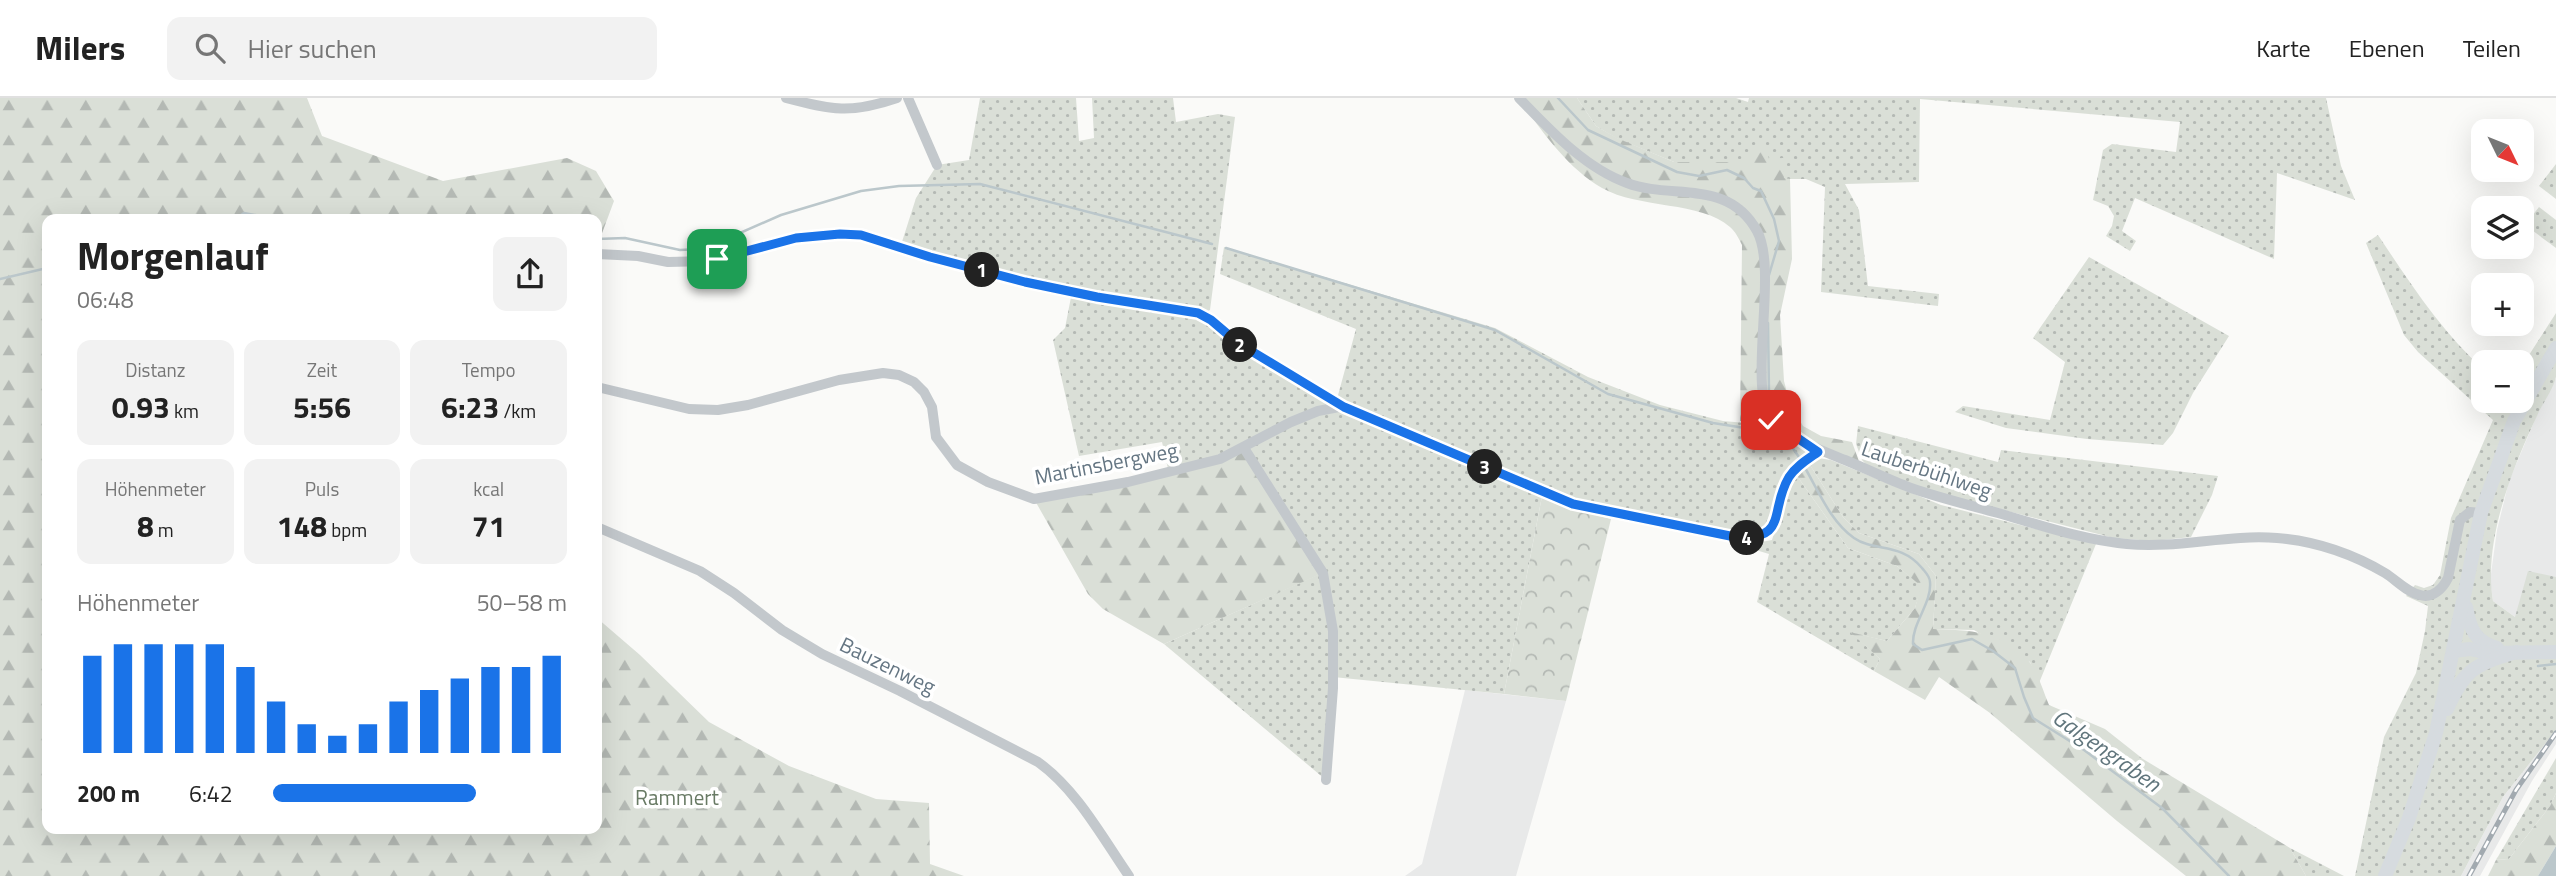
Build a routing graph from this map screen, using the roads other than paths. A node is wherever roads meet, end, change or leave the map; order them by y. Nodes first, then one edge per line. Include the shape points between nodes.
1 (786, 98) edge
2 (897, 98) edge
3 (908, 98) edge
4 (1519, 98) edge
5 (937, 166) dead end
6 (602, 254) edge
7 (2556, 348) edge
8 (602, 388) edge
9 (1344, 407) junction
10 (1244, 448) junction
11 (1818, 452) junction
12 (2481, 513) junction
13 (602, 529) edge
14 (2464, 599) junction
15 (2453, 652) junction
16 (2516, 652) junction
17 (2556, 652) edge
18 (2482, 663) junction
19 (2436, 733) junction
20 (1326, 780) dead end
21 (1129, 876) edge
22 (2385, 876) edge

1 - 2 street via 832,110 857,109
3 - 5 street
4 - 11 street, Lauberbühlweg via 1593,165 1626,183 1714,196 1733,205 1758,232 1765,264 1762,390 1767,412 1776,425
6 - 9 street via 708,261 796,238 861,235 1025,282 1198,313 1238,343
7 - 12 main road via 2514,421
8 - 10 street, Martinsbergweg via 689,409 718,410 839,380 899,375 924,392 932,407 936,437 957,465 1034,499 1169,472
9 - 10 street, Martinsbergweg via 1291,422
9 - 11 street via 1573,504 1735,537 1756,538 1771,529 1788,478
10 - 20 street via 1322,573 1329,599 1333,688
11 - 12 street, Lauberbühlweg via 1911,488 2059,531 2125,544 2305,540 2357,559 2420,596 2434,594 2444,586 2460,520 2470,512
12 - 14 main road
13 - 21 street, Bauzenweg via 700,571 822,654 1038,762 1077,800
14 - 15 main road
14 - 16 main road via 2476,637 2486,645
15 - 16 main road
15 - 18 main road via 2467,662
15 - 19 main road
16 - 17 main road
16 - 18 main road
18 - 19 main road via 2461,681
19 - 22 main road

